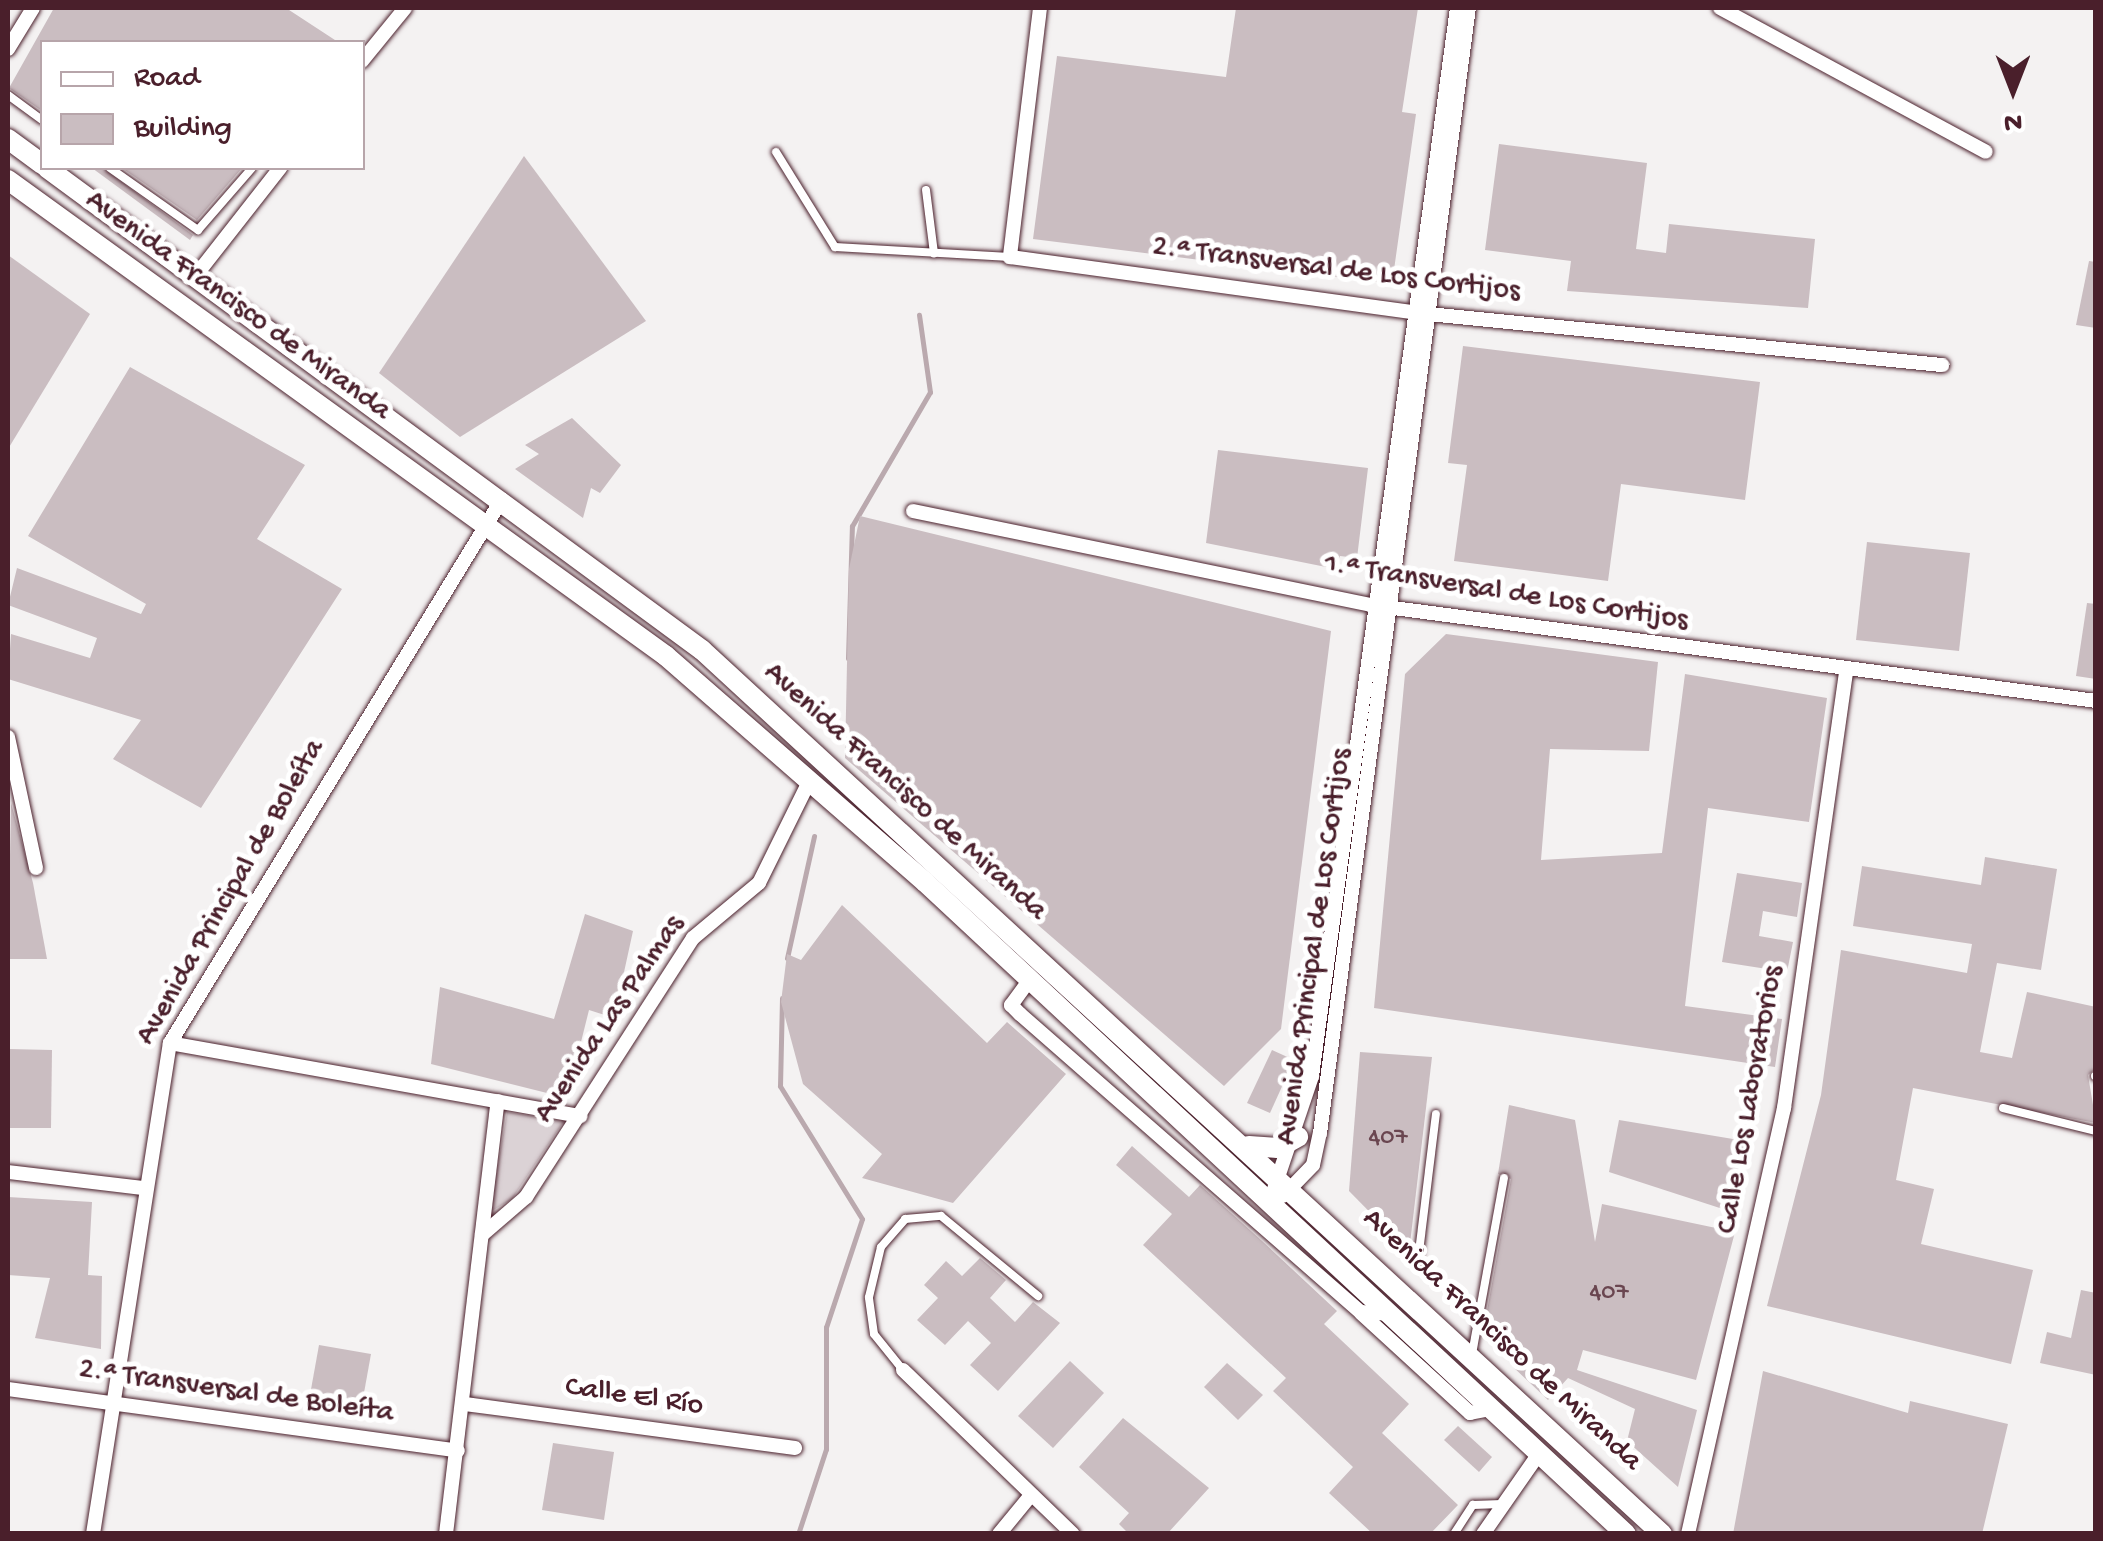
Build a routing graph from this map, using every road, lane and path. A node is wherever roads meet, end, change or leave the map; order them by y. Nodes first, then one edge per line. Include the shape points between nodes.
1 (33, 8) edge
2 (405, 8) edge
3 (1040, 8) edge
4 (1457, 8) edge
5 (1469, 8) edge
6 (1720, 8) edge
7 (8, 48) edge
8 (365, 57) edge
9 (8, 95) edge
10 (40, 119) edge
11 (8, 140) edge
12 (776, 152) dead end
13 (1986, 152) dead end
14 (40, 162) edge
15 (51, 170) edge
16 (113, 170) edge
17 (250, 170) edge
18 (278, 170) edge
19 (8, 180) edge
20 (926, 190) dead end
21 (934, 253) junction
22 (1010, 257) junction
23 (198, 274) junction
24 (1410, 311) junction
25 (1428, 314) junction
26 (1942, 365) dead end
27 (502, 498) junction
28 (914, 510) dead end
29 (486, 522) junction
30 (1371, 604) junction
31 (1391, 607) junction
32 (1846, 672) junction
33 (2096, 701) edge
34 (8, 737) edge
35 (810, 782) junction
36 (36, 868) dead end
37 (1028, 982) junction
38 (170, 1043) junction
39 (498, 1101) junction
40 (2003, 1108) dead end
41 (1436, 1114) dead end
42 (581, 1116) junction
43 (1183, 1131) junction
44 (2096, 1131) edge
45 (1298, 1137) junction
46 (1249, 1146) junction
47 (1185, 1153) junction
48 (1225, 1166) junction
49 (1204, 1168) junction
50 (8, 1172) edge
51 (1278, 1172) junction
52 (1504, 1178) dead end
53 (142, 1188) junction
54 (1296, 1188) junction
55 (1270, 1204) junction
56 (482, 1235) junction
57 (1289, 1246) junction
58 (1418, 1260) dead end
59 (1038, 1296) dead end
60 (1361, 1312) junction
61 (1388, 1314) junction
62 (1472, 1354) junction
63 (903, 1370) joint
64 (8, 1389) edge
65 (108, 1404) junction
66 (465, 1404) junction
67 (1480, 1411) junction
68 (795, 1448) dead end
69 (458, 1451) junction
70 (1540, 1452) junction
71 (1031, 1495) junction
72 (1502, 1504) junction
73 (93, 1534) edge
74 (446, 1534) edge
75 (999, 1534) edge
76 (1074, 1534) edge
77 (1454, 1534) edge
78 (1483, 1534) edge
79 (1626, 1534) edge
80 (1662, 1534) edge
81 (1688, 1534) edge

1 - 7 street
2 - 8 street
3 - 22 street
4 - 24 street, Avenida Principal de Los Cortijos
5 - 25 street, Avenida Principal de Los Cortijos
6 - 13 street
9 - 10 lane
11 - 14 main road, Avenida Francisco de Miranda
12 - 21 lane, 2.ª Transversal de Los Cortijos via 836,247
15 - 23 main road, Avenida Francisco de Miranda
16 - 17 lane via 198,230
18 - 23 street
19 - 29 main road, Avenida Francisco de Miranda
20 - 21 lane
21 - 22 lane, 2.ª Transversal de Los Cortijos
22 - 24 street, 2.ª Transversal de Los Cortijos
23 - 27 main road, Avenida Francisco de Miranda
24 - 25 street, 2.ª Transversal de Los Cortijos
24 - 30 street, Avenida Principal de Los Cortijos
25 - 26 street, 2.ª Transversal de Los Cortijos
25 - 31 street, Avenida Principal de Los Cortijos
27 - 29 street, Avenida Principal de Boleíta
27 - 46 main road, Avenida Francisco de Miranda via 702,650
28 - 30 street, 1.ª Transversal de Los Cortijos
29 - 35 main road, Avenida Francisco de Miranda via 666,656
29 - 38 street, Avenida Principal de Boleíta
30 - 31 street, 1.ª Transversal de Los Cortijos
30 - 45 street, Avenida Principal de Los Cortijos
31 - 32 street, 1.ª Transversal de Los Cortijos
31 - 54 street, Avenida Principal de Los Cortijos via 1320,1133
32 - 33 street, 1.ª Transversal de Los Cortijos
32 - 81 street, Calle Los Laboratorios via 1784,1108
34 - 36 street
35 - 37 main road, Avenida Francisco de Miranda
35 - 42 street, Avenida Las Palmas via 759,883 693,938
37 - 43 main road, Avenida Francisco de Miranda
37 - 47 street, Avenida Francisco de Miranda via 1010,1005
38 - 39 street
38 - 53 street, Avenida Principal de Boleíta
39 - 42 street
39 - 56 street, Avenida Las Palmas
40 - 44 lane
41 - 58 lane
42 - 56 street, Avenida Las Palmas via 526,1197
43 - 47 street
43 - 48 main road, Avenida Francisco de Miranda
45 - 46 main road via 1278,1148
45 - 51 street, Avenida Principal de Los Cortijos
46 - 51 main road, Avenida Francisco de Miranda
47 - 49 street, Avenida Francisco de Miranda
48 - 49 street
48 - 55 main road, Avenida Francisco de Miranda
49 - 57 street, Avenida Francisco de Miranda
50 - 53 street
51 - 54 main road, Avenida Francisco de Miranda
51 - 55 street, Avenida Principal de Los Cortijos
52 - 62 lane
53 - 65 street, Avenida Principal de Boleíta
54 - 55 street, Avenida Principal de Los Cortijos
54 - 62 main road, Avenida Francisco de Miranda
55 - 57 street
55 - 61 main road, Avenida Francisco de Miranda
56 - 66 street, Avenida Las Palmas
57 - 60 street, Avenida Francisco de Miranda
59 - 63 lane via 941,1216 905,1220 881,1246 869,1297 874,1334
60 - 61 street, Avenida Francisco de Miranda
60 - 67 street, Avenida Francisco de Miranda
61 - 67 main road, Avenida Francisco de Miranda
62 - 80 main road, Avenida Francisco de Miranda
63 - 71 street
64 - 65 street, 2.ª Transversal de Boleíta
65 - 69 street, 2.ª Transversal de Boleíta
65 - 73 street, Avenida Principal de Boleíta
66 - 68 street, Calle El Río
66 - 69 street, Avenida Las Palmas
67 - 70 main road, Avenida Francisco de Miranda
69 - 74 street, Avenida Las Palmas
70 - 72 street
70 - 79 main road, Avenida Francisco de Miranda
71 - 75 street
71 - 76 street
72 - 77 lane via 1472,1505
72 - 78 street

